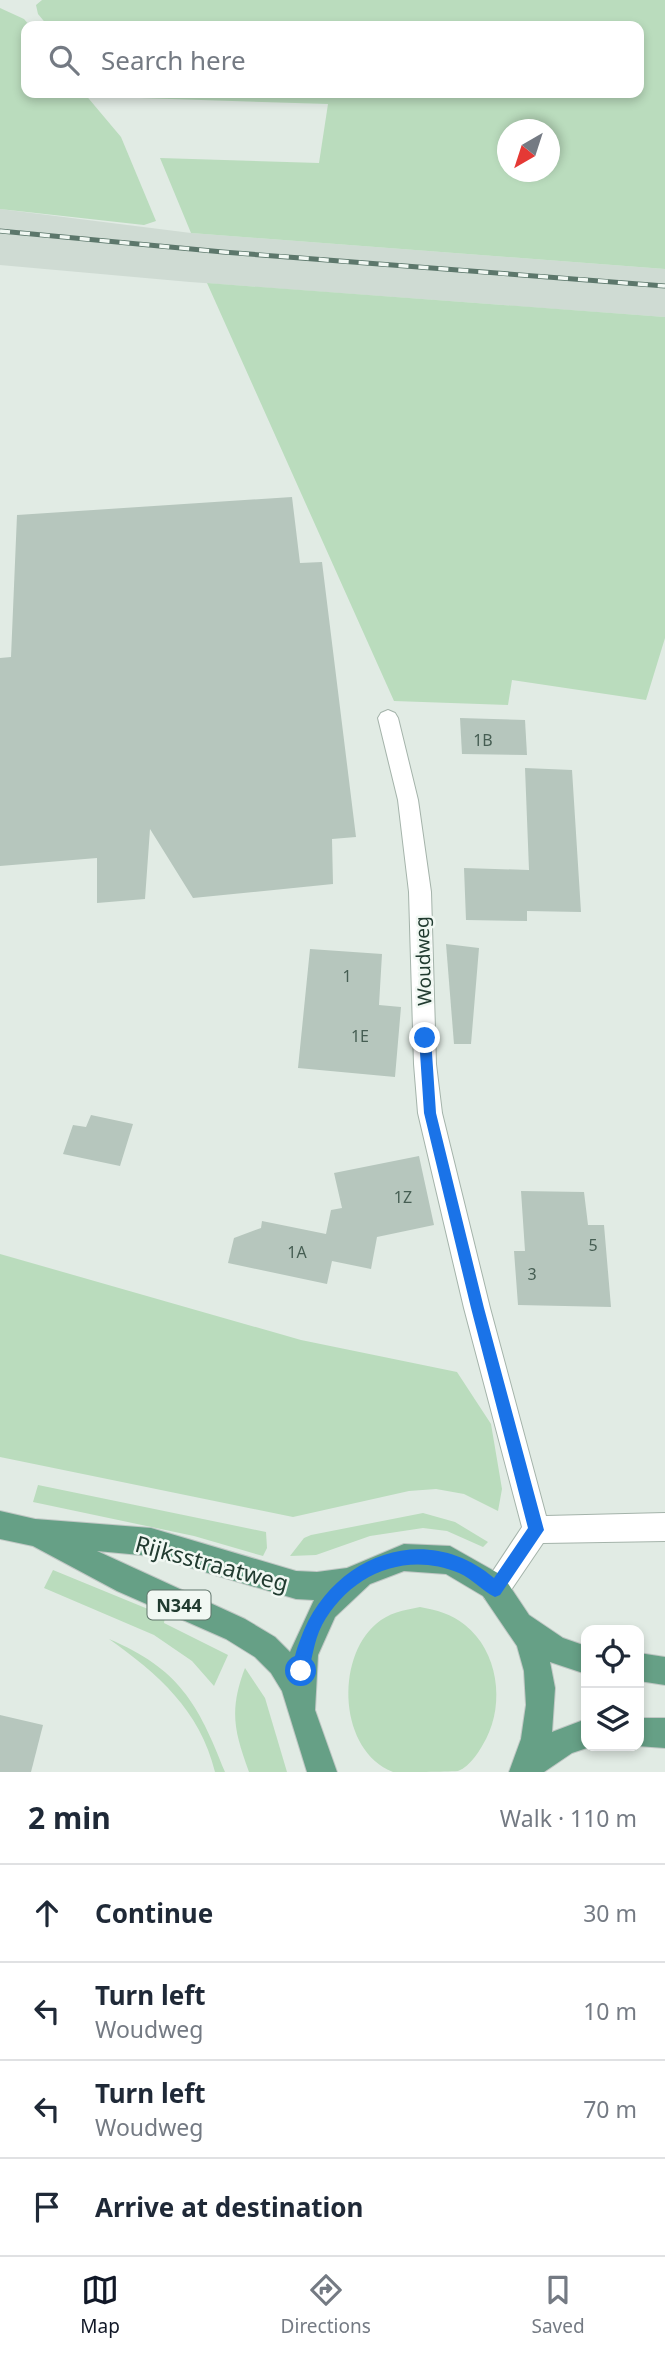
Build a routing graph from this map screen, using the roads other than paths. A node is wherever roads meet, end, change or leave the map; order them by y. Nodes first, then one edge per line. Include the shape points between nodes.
1 (388, 718) dead end
2 (0, 1525) edge
3 (665, 1527) edge
4 (536, 1530) junction
5 (35, 1533) junction
6 (346, 1582) junction
7 (495, 1589) junction
8 (522, 1624) junction
9 (581, 1658) edge
10 (644, 1668) edge
11 (665, 1671) edge
12 (299, 1699) junction
13 (644, 1732) edge
14 (665, 1733) edge
15 (581, 1736) edge
16 (524, 1771) edge
17 (322, 1772) edge

1 - 4 street, Woudweg via 408,800 420,892 430,1113
2 - 5 main road, Rijksstraatweg / N344
3 - 4 street
4 - 7 street
5 - 6 main road, Rijksstraatweg / N344 via 151,1542 296,1585
5 - 12 main road, Rijksstraatweg / N344 via 266,1647 292,1678
6 - 7 main road, N344 via 382,1561 421,1556 460,1566
6 - 12 main road, N344 via 316,1620 306,1645
7 - 8 main road, N344
8 - 9 main road, N344 via 556,1650
8 - 16 main road, N344 via 534,1651 541,1712
10 - 11 main road
12 - 17 main road, N344 via 310,1751
13 - 14 main road
15 - 16 main road, N344 via 560,1742

